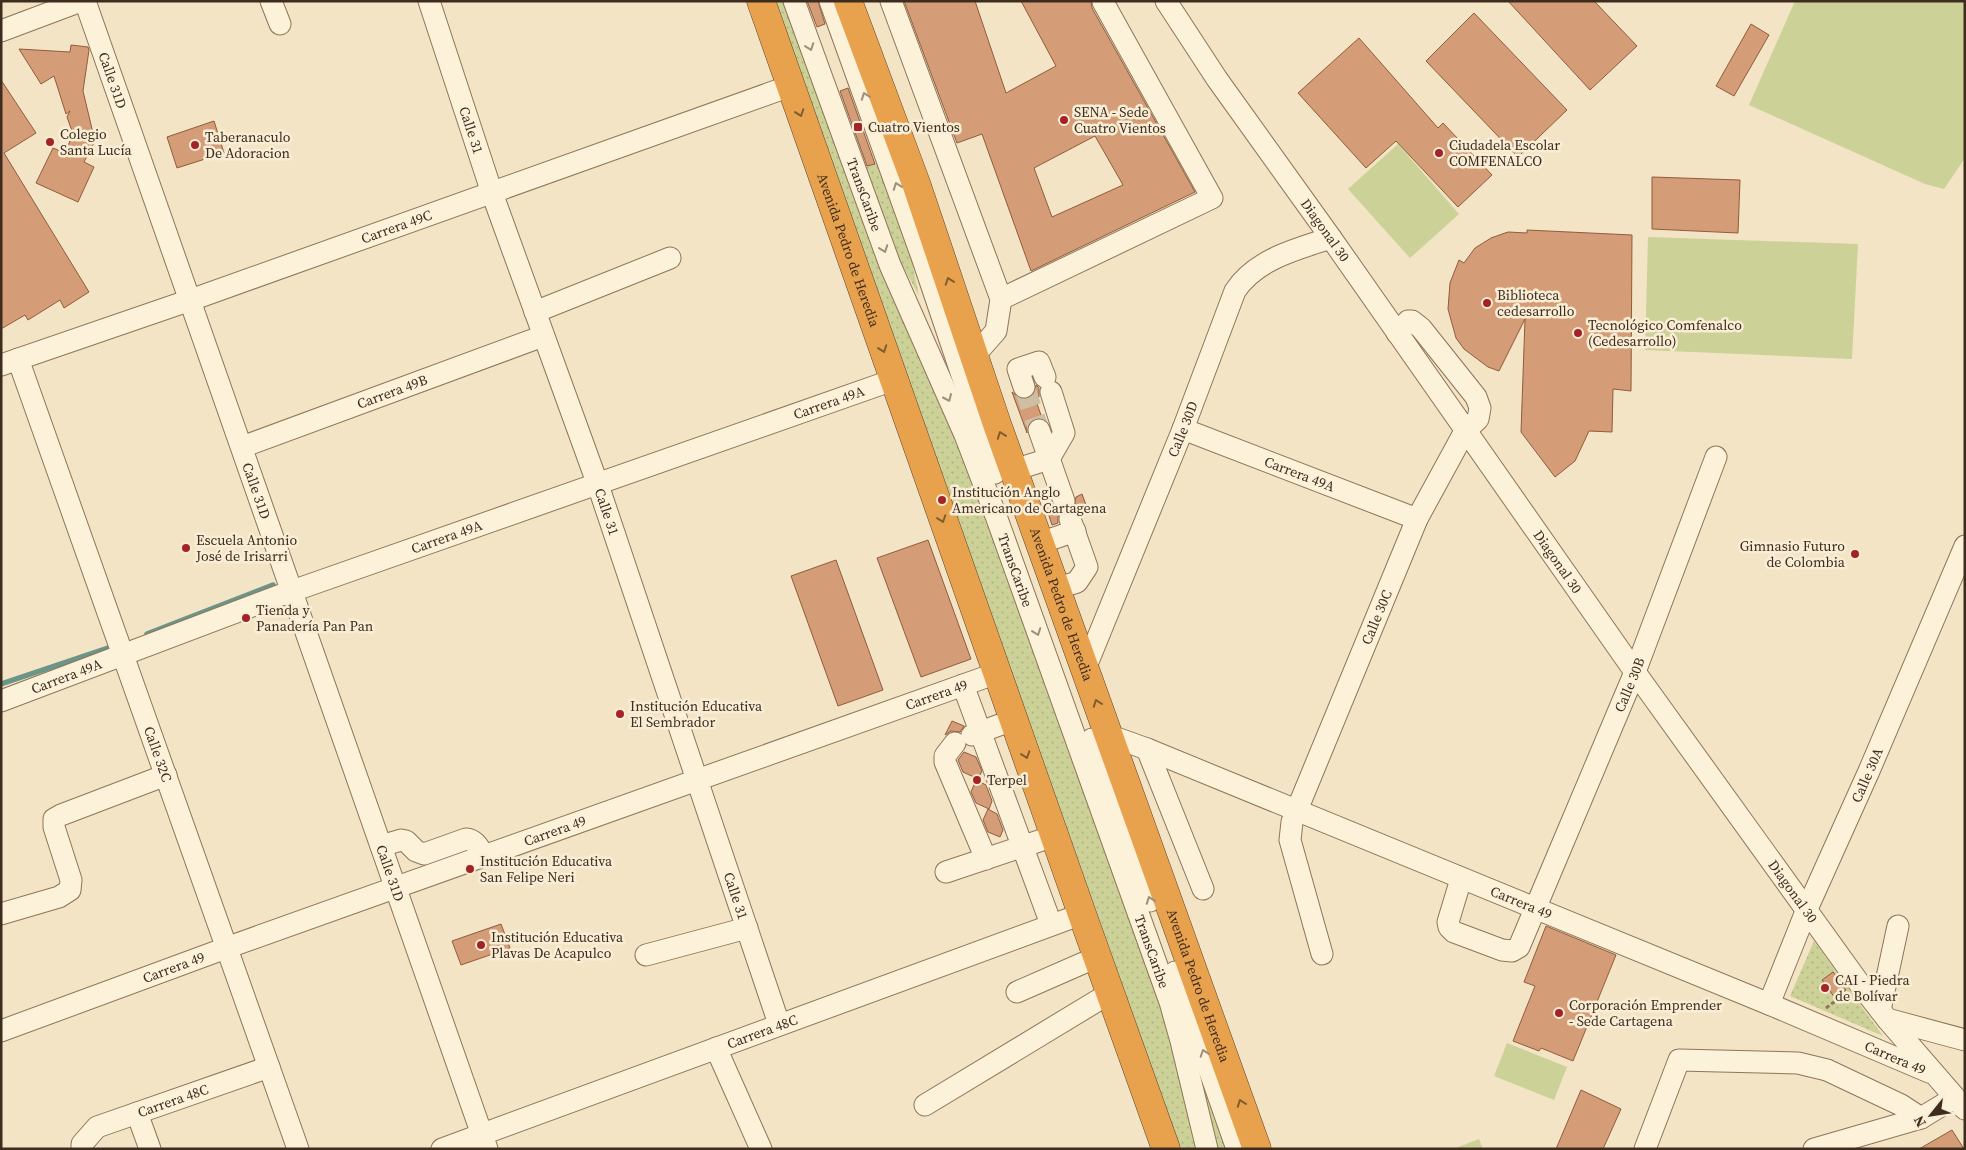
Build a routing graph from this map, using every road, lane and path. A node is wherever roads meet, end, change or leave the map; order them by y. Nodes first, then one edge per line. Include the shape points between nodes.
1 (81, 1) edge
2 (85, 1) edge
3 (271, 1) edge
4 (430, 1) edge
5 (761, 1) edge
6 (794, 1) edge
7 (830, 1) edge
8 (848, 1) edge
9 (891, 1) edge
10 (1166, 1) edge
11 (1103, 2) edge
12 (280, 24) dead end
13 (1, 31) edge
14 (790, 86) junction
15 (492, 193) junction
16 (1331, 238) junction
17 (670, 258) dead end
18 (1001, 299) junction
19 (190, 300) junction
20 (535, 312) junction
21 (1397, 332) junction
22 (543, 336) junction
23 (974, 356) junction
24 (10, 362) edge
25 (893, 380) junction
26 (1024, 387) tunnel mouth
27 (1183, 429) junction
28 (1039, 430) tunnel mouth
29 (1465, 431) junction
30 (242, 447) junction
31 (1716, 457) dead end
32 (1049, 459) junction
33 (1014, 470) junction
34 (598, 485) junction
35 (1069, 517) junction
36 (1417, 519) junction
37 (1040, 543) junction
38 (1965, 546) edge
39 (1056, 589) junction
40 (292, 591) junction
41 (123, 654) junction
42 (1085, 669) junction
43 (1635, 672) junction
44 (997, 673) junction
45 (963, 685) junction
46 (1, 701) edge
47 (1014, 720) junction
48 (1108, 735) junction
49 (969, 737) junction
50 (1147, 749) junction
51 (166, 775) junction
52 (698, 780) junction
53 (1297, 810) junction
54 (1054, 836) junction
55 (381, 846) junction
56 (1022, 847) junction
57 (484, 856) junction
58 (986, 859) junction
59 (946, 872) dead end
60 (1462, 879) junction
61 (396, 887) junction
62 (1203, 889) dead end
63 (1537, 908) junction
64 (1806, 909) junction
65 (1, 914) edge
66 (1082, 914) junction
67 (1051, 924) junction
68 (1898, 926) dead end
69 (747, 928) junction
70 (226, 948) junction
71 (646, 954) dead end
72 (1322, 954) dead end
73 (1097, 957) junction
74 (1850, 990) dead end
75 (1017, 992) dead end
76 (1110, 993) junction
77 (1769, 1004) junction
78 (1823, 1010) dead end
79 (1883, 1014) junction
80 (779, 1024) junction
81 (1, 1031) edge
82 (1965, 1040) edge
83 (716, 1048) junction
84 (269, 1067) junction
85 (1932, 1073) junction
86 (1959, 1103) edge
87 (925, 1105) dead end
88 (137, 1113) junction
89 (1921, 1118) junction
90 (484, 1141) edge
91 (82, 1146) edge
92 (150, 1149) edge
93 (298, 1149) edge
94 (442, 1149) edge
95 (761, 1149) edge
96 (1166, 1149) edge
97 (1207, 1149) edge
98 (1237, 1149) edge
99 (1257, 1149) edge
100 (1644, 1149) edge
101 (1814, 1149) edge

1 - 13 street
2 - 19 street, Calle 31D
3 - 12 street
4 - 15 street, Calle 31
5 - 14 highway, Avenida Pedro de Heredia
6 -> 97 street, TransCaribe via 890,265 965,435 1151,947 1182,1041
98 -> 7 street, TransCaribe
23 -> 8 highway, Avenida Pedro de Heredia via 917,186
9 - 18 street
10 - 16 street, Diagonal 30 via 1217,79
11 - 18 street via 1212,198
14 - 15 street, Carrera 49C
14 -> 25 highway, Avenida Pedro de Heredia
15 - 19 street, Carrera 49C
15 - 20 street, Calle 31
16 - 21 street, Diagonal 30
16 - 27 street, Calle 30D via 1289,252 1252,271 1243,280 1235,291
17 - 20 street
18 - 23 street via 996,331
19 - 24 street, Carrera 49C
19 - 30 street, Calle 31D
20 - 22 street, Calle 31
21 - 29 street, Diagonal 30
21 - 29 street, Calle 30C via 1408,321 1421,328 1476,397 1480,408 1478,419
22 - 30 street, Carrera 49B
22 - 34 street, Calle 31
33 -> 23 highway, Avenida Pedro de Heredia
24 - 41 street, Calle 32C
25 - 34 street, Carrera 49A
25 -> 44 highway, Avenida Pedro de Heredia
26 - 32 street via 1018,370 1040,362 1064,434
27 - 36 street, Carrera 49A
27 - 42 street, Calle 30D
28 - 32 street
29 - 36 street, Calle 30C
29 - 43 street, Diagonal 30
30 - 40 street, Calle 31D
31 - 43 street, Calle 30B
32 - 33 street
32 - 35 street
33 - 37 highway, Avenida Pedro de Heredia
34 - 40 street, Carrera 49A
34 - 52 street, Calle 31
35 - 37 street
35 - 39 street via 1087,567 1077,582
36 - 53 street, Calle 30C
37 - 39 highway, Avenida Pedro de Heredia
38 - 64 street, Calle 30A
39 - 42 highway, Avenida Pedro de Heredia
40 - 41 street, Carrera 49A
40 - 55 street, Calle 31D
41 - 46 street, Carrera 49A
41 - 51 street, Calle 32C
48 -> 42 highway, Avenida Pedro de Heredia
43 - 63 street, Calle 30B
43 - 64 street, Diagonal 30
44 - 45 street, Carrera 49
44 - 47 highway, Avenida Pedro de Heredia
45 - 49 street
45 - 52 street, Carrera 49
47 - 49 street
47 -> 54 highway, Avenida Pedro de Heredia
48 - 50 street, Carrera 49
99 -> 48 highway, Avenida Pedro de Heredia
49 - 56 street
49 - 58 street via 945,756 945,762
50 - 53 street, Carrera 49
50 - 62 street
51 - 65 street via 54,819 71,880 70,890 59,897
51 - 70 street, Calle 32C
52 - 57 street, Carrera 49
52 - 69 street, Calle 31
53 - 60 street, Carrera 49
53 - 72 street, Calle 30C via 1290,840
54 - 56 street
54 - 66 highway, Avenida Pedro de Heredia
55 - 57 street via 402,840 416,852 424,854 466,839 476,843
55 - 61 street, Calle 31D
56 - 58 street
56 - 67 street
57 - 61 street, Carrera 49
58 - 59 street
60 - 63 street, Carrera 49
60 - 63 street, Calle 30B via 1448,922 1454,932 1512,951 1519,947
61 - 70 street, Carrera 49
61 - 90 street, Calle 31D
63 - 77 street, Carrera 49
64 - 77 street, Calle 30A
64 - 79 street, Diagonal 30
66 - 67 street, Carrera 48C
66 - 73 highway, Avenida Pedro de Heredia
67 - 80 street, Carrera 48C
68 - 79 street
69 - 71 street
69 - 80 street, Calle 31
70 - 81 street, Carrera 49
70 - 84 street, Calle 32C
73 - 75 street
73 - 76 highway, Avenida Pedro de Heredia
74 - 78 path
76 - 87 street
76 - 96 highway, Avenida Pedro de Heredia
77 - 85 street, Carrera 49
79 - 82 street
79 - 85 street, Diagonal 30
80 - 83 street, Carrera 48C
83 - 90 street, Carrera 48C
83 - 95 street
84 - 88 street, Carrera 48C
84 - 93 street, Calle 32C
85 - 86 street, Diagonal 30
86 - 89 street
88 - 91 street, Carrera 48C via 97,1127
88 - 92 street
89 - 100 street via 1827,1070 1798,1062 1679,1060
89 - 101 street
90 - 94 street, Carrera 48C

